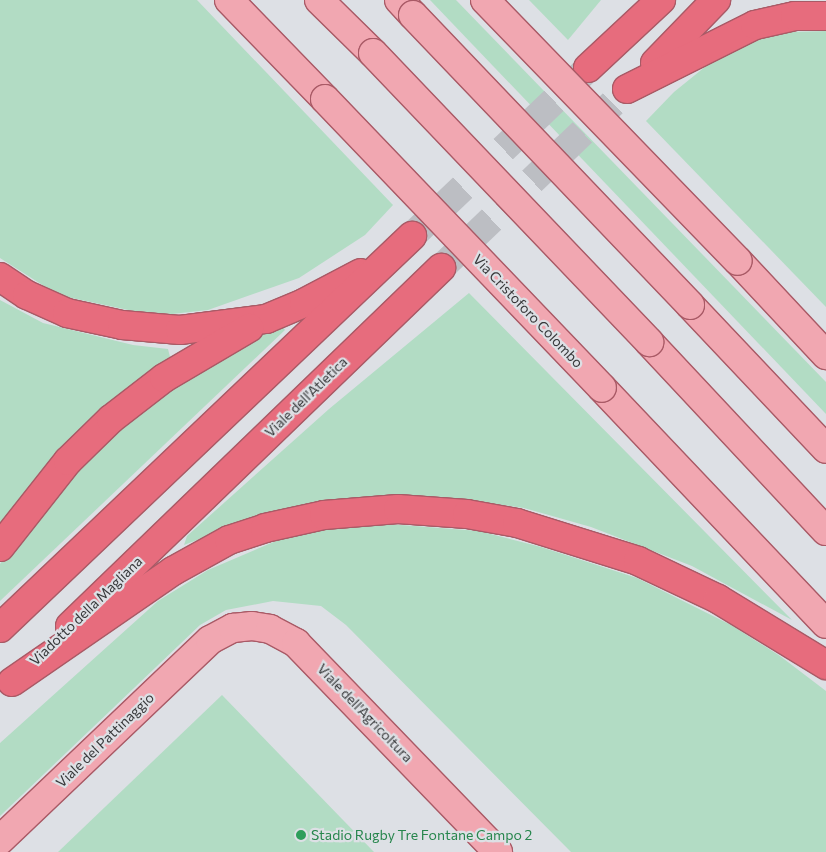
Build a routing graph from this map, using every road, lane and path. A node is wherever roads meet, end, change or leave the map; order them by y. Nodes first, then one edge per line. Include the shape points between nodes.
1 (229, 0) edge
2 (319, 0) edge
3 (485, 0) edge
4 (632, 0) edge
5 (660, 0) edge
6 (716, 0) edge
7 (736, 0) edge
8 (406, 7) edge
9 (826, 16) edge
10 (676, 43) junction
11 (412, 236) tunnel mouth
12 (392, 256) junction
13 (442, 268) tunnel mouth
14 (0, 277) edge
15 (266, 319) junction
16 (826, 355) edge
17 (826, 449) edge
18 (172, 527) joint
19 (826, 531) edge
20 (0, 546) edge
21 (826, 624) edge
22 (0, 628) edge
23 (210, 640) joint
24 (826, 665) edge
25 (6, 688) edge
26 (0, 840) edge
27 (498, 852) edge

1 - 21 main road, Via Cristoforo Colombo, bridge
2 - 19 main road, bridge via 649,342
3 - 16 main road, bridge
4 - 5 highway via 597,59
6 - 10 highway
7 - 10 highway
8 - 17 main road, bridge
9 - 10 highway via 795,16 754,25 622,94
11 - 12 highway
12 - 15 highway via 304,303
12 - 22 highway
13 - 18 highway, Viale dell'Atletica
14 - 15 highway via 46,305 83,318 122,325 180,330
15 - 20 highway via 177,369 111,419 56,475
18 - 25 highway, Viadotto della Magliana
23 - 26 main road, Viale del Pattinaggio
23 - 27 main road, Viale dell'Agricoltura via 233,628 252,626 289,637
24 - 25 highway via 754,620 655,568 574,538 499,519 430,511 356,511 265,528 217,547 149,587

